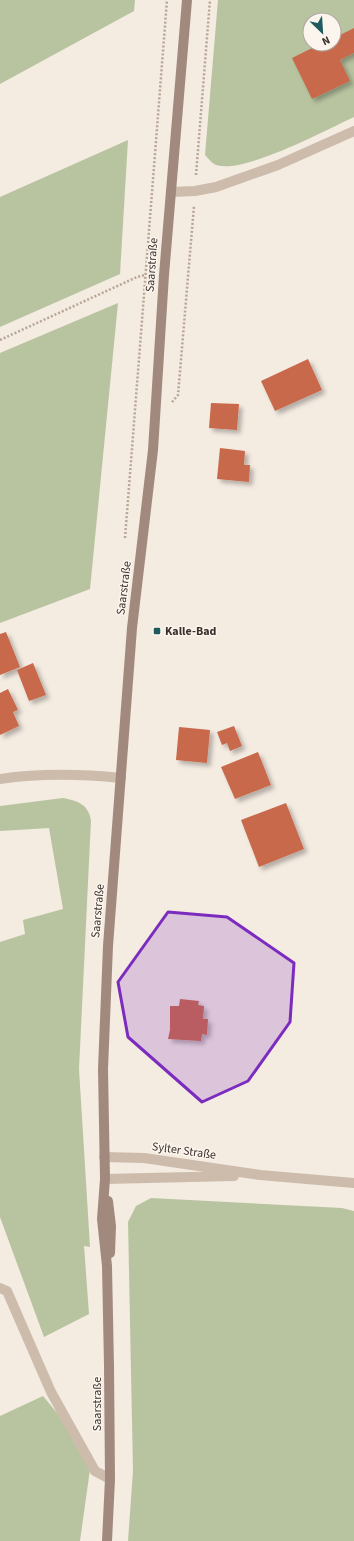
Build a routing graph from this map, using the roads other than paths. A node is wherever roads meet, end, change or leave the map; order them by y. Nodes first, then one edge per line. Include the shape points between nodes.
1 (187, 0) edge
2 (354, 131) edge
3 (171, 192) junction
4 (121, 778) junction
5 (0, 779) edge
6 (104, 1157) junction
7 (260, 1175) junction
8 (105, 1179) junction
9 (354, 1183) edge
10 (0, 1288) edge
11 (110, 1479) junction
12 (107, 1541) edge

1 - 3 main road, Saarstraße
2 - 3 street via 278,165 216,187
3 - 4 main road, Saarstraße via 153,450 132,628
4 - 5 street via 90,775 22,776
4 - 6 main road, Saarstraße via 108,946 103,1069
6 - 7 street, Sylter Straße via 144,1158
6 - 8 main road, Saarstraße
7 - 8 street, Sylter Straße
7 - 9 street, Sylter Straße
8 - 11 main road, Saarstraße via 102,1219 107,1266
10 - 11 street via 7,1291 50,1392 95,1470
11 - 12 main road, Saarstraße

